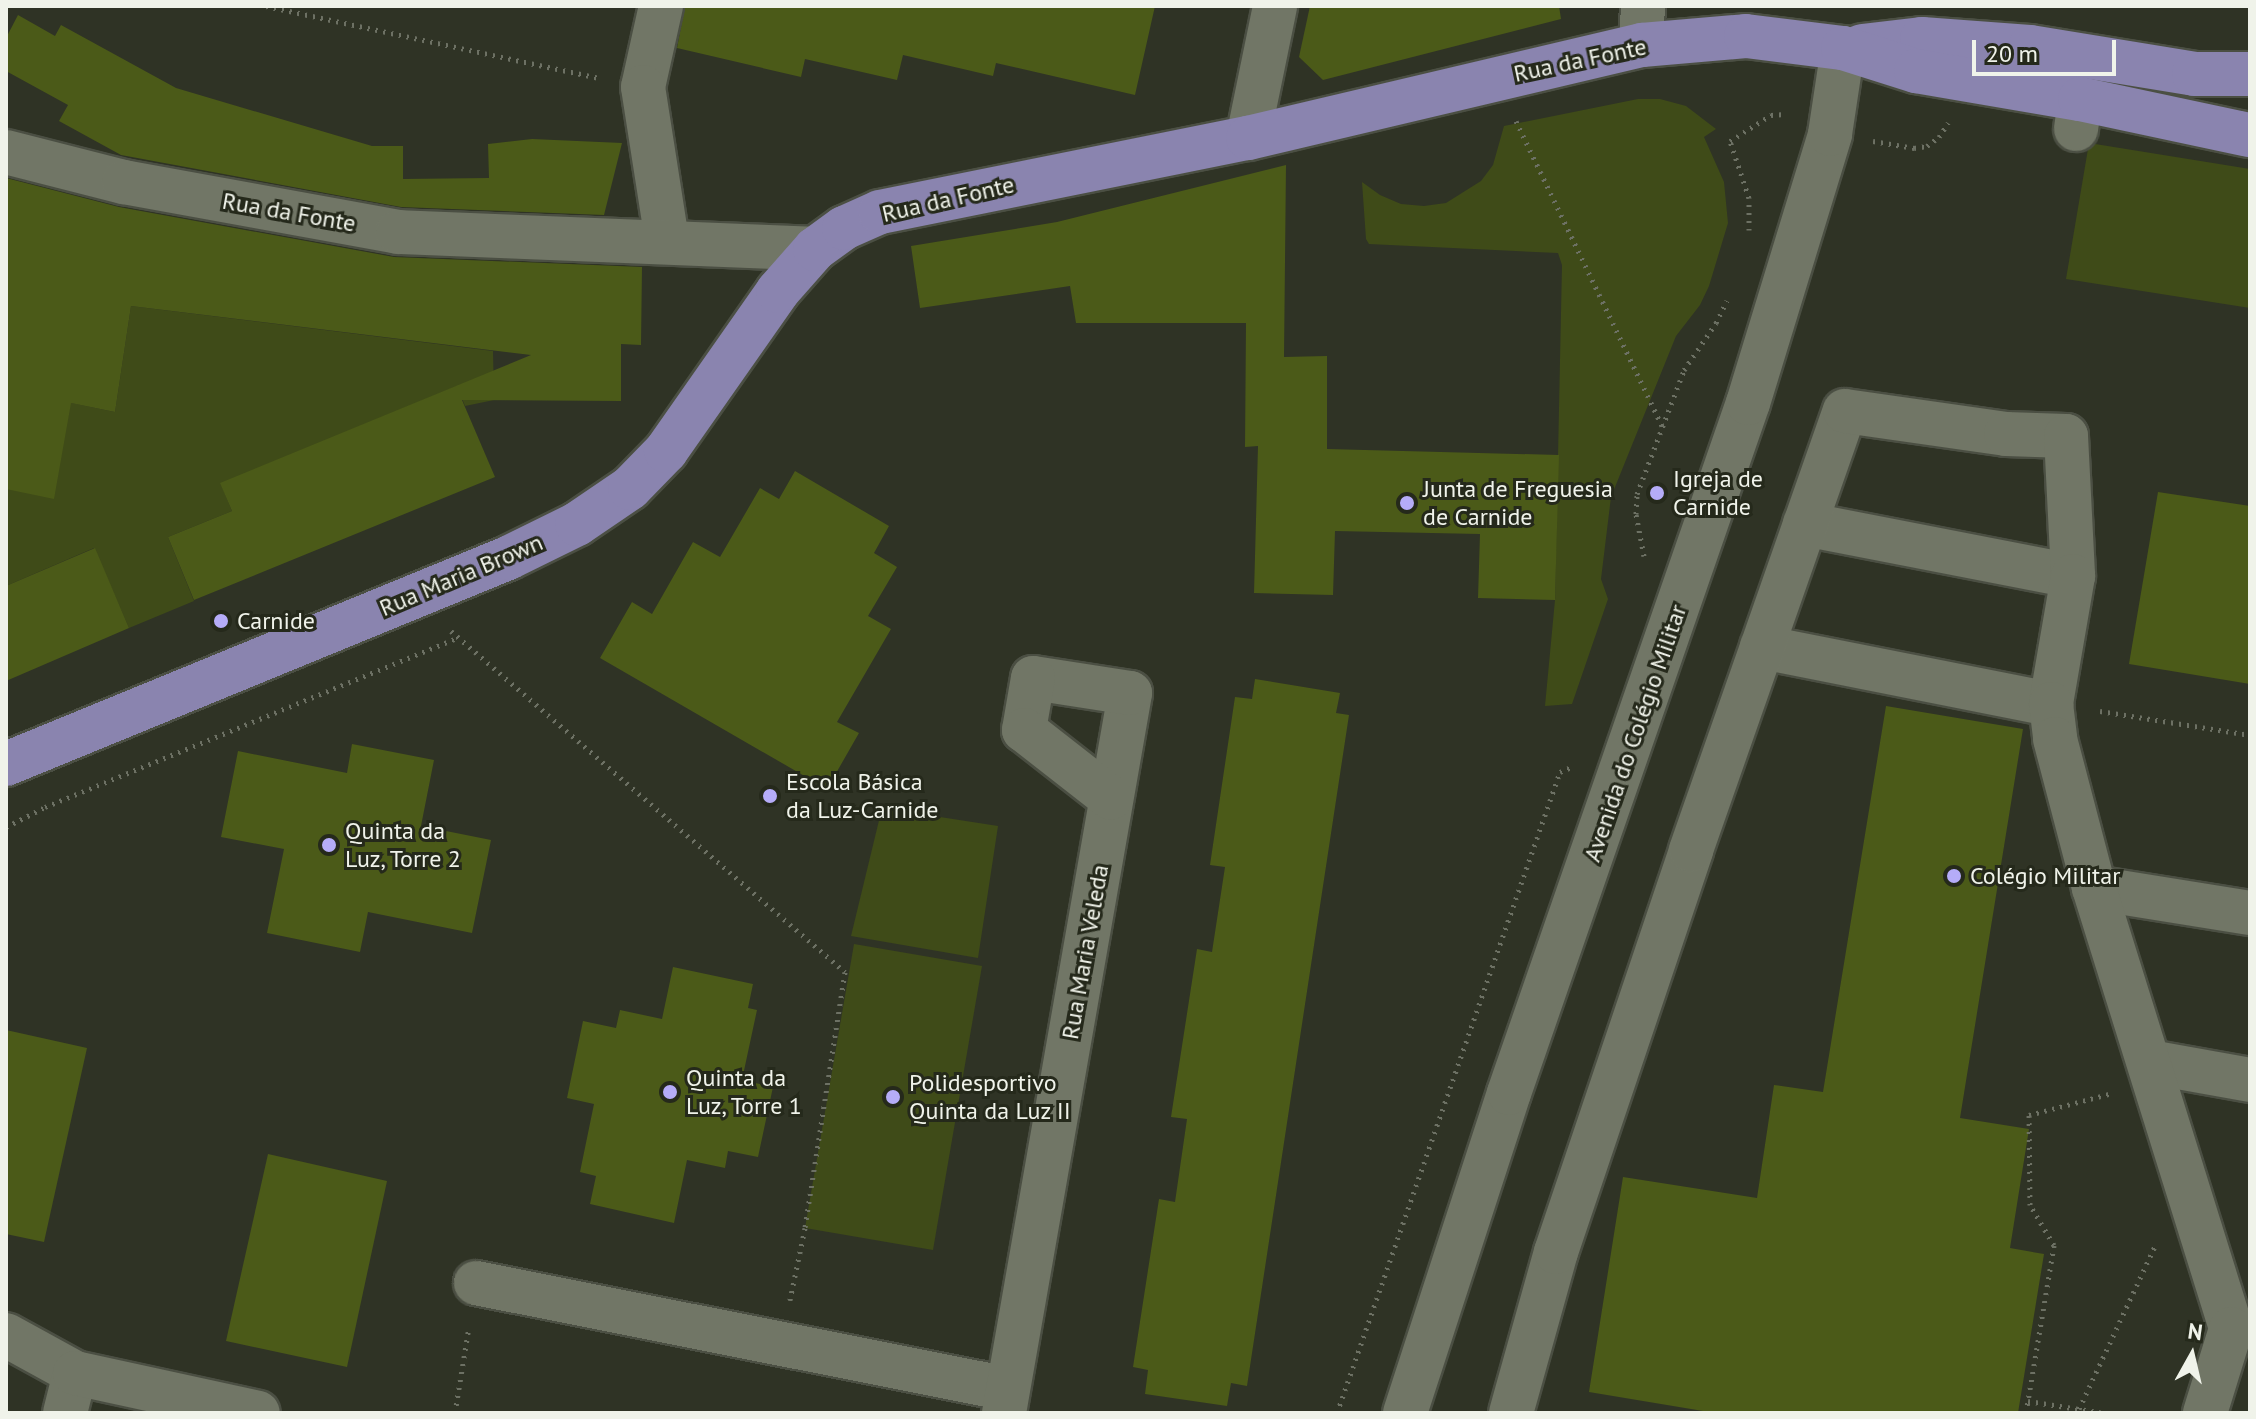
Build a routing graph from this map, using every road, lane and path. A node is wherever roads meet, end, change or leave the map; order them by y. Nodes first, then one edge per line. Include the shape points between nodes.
1 (266, 6) edge
2 (661, 6) edge
3 (1275, 6) edge
4 (1642, 26) edge
5 (1843, 48) junction
6 (2250, 74) edge
7 (643, 87) junction
8 (1502, 120) dead end
9 (2250, 135) edge
10 (1248, 138) junction
11 (6, 152) edge
12 (667, 240) junction
13 (815, 249) junction
14 (1662, 427) dead end
15 (1805, 524) junction
16 (2073, 576) junction
17 (414, 597) junction
18 (458, 638) junction
19 (1762, 647) junction
20 (2051, 704) junction
21 (2250, 735) edge
22 (6, 764) edge
23 (1111, 798) dead end
24 (6, 827) edge
25 (2094, 888) junction
26 (2250, 913) edge
27 (2153, 1072) junction
28 (2250, 1080) edge
29 (2159, 1236) dead end
30 (476, 1283) joint
31 (2231, 1329) junction
32 (6, 1335) edge
33 (781, 1344) junction
34 (2250, 1368) edge
35 (70, 1393) edge
36 (1006, 1401) edge
37 (2028, 1401) junction
38 (2079, 1409) junction
39 (258, 1413) edge
40 (455, 1413) edge
41 (1405, 1413) edge
42 (1511, 1413) edge
43 (2026, 1413) edge
44 (2104, 1413) edge
45 (2205, 1413) edge

1 - 7 path
2 - 7 street
3 - 10 street
4 - 5 main road, Rua da Fonte
4 - 10 main road, Rua da Fonte
5 - 6 main road, Rua da Fonte via 1922,39 2030,47 2194,74
5 - 9 main road, Rua da Fonte via 2078,114
5 - 41 street, Avenida do Colégio Militar via 1830,134 1748,403 1509,1093
7 - 12 street
8 - 14 path via 1515,118
10 - 13 main road, Rua da Fonte via 911,204 844,228
11 - 12 street, Rua da Fonte via 124,182 398,232
12 - 13 street, Rua da Fonte
13 - 17 main road, Rua Maria Brown via 778,291 666,451 630,488 577,524
15 - 16 street
15 - 16 street via 1845,411 2006,434 2066,436
15 - 19 street
16 - 20 street
17 - 18 path
17 - 22 main road, Rua Maria Brown
18 - 24 path
18 - 33 path via 845,972
19 - 20 street
19 - 42 street via 1556,1252
20 - 21 path
20 - 25 street via 2055,739
23 - 36 street, Rua Maria Veleda
25 - 26 street
25 - 27 street
27 - 28 street
27 - 31 street
27 - 37 path via 2029,1115 2030,1205 2054,1245
29 - 38 path
30 - 33 street, Rua Maria Veleda
30 - 40 path
31 - 34 street
31 - 45 street
32 - 35 street
33 - 36 street, Rua Maria Veleda
35 - 39 street
37 - 38 path
37 - 43 path
38 - 44 path

